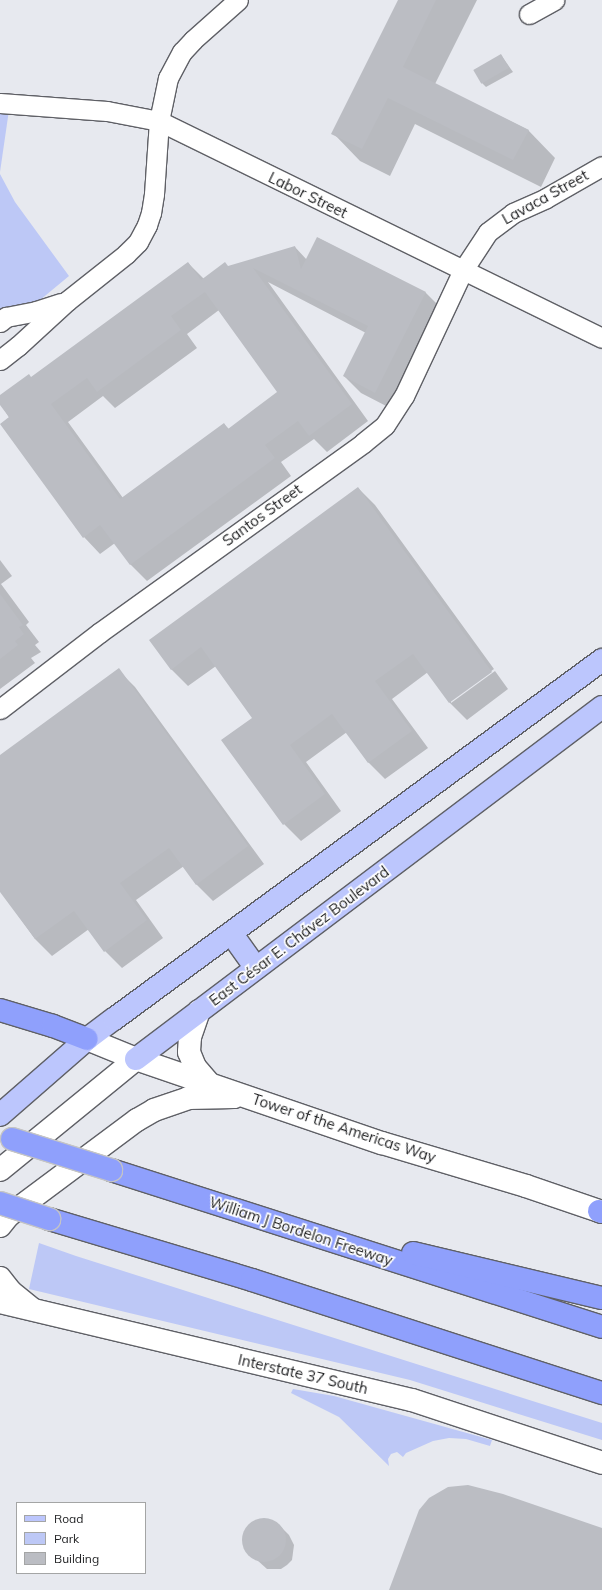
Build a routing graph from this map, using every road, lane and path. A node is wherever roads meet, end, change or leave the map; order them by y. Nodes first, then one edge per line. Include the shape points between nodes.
1 (238, 0) edge
2 (554, 0) edge
3 (529, 14) dead end
4 (0, 103) edge
5 (159, 121) junction
6 (602, 166) edge
7 (463, 270) junction
8 (67, 301) junction
9 (0, 322) edge
10 (602, 338) edge
11 (0, 360) edge
12 (602, 660) edge
13 (602, 707) edge
14 (0, 709) edge
15 (231, 933) junction
16 (256, 968) junction
17 (0, 1010) edge
18 (199, 1011) junction
19 (87, 1039) junction
20 (136, 1059) junction
21 (208, 1082) junction
22 (249, 1097) junction
23 (0, 1115) edge
24 (0, 1135) edge
25 (0, 1170) edge
26 (0, 1203) edge
27 (242, 1212) junction
28 (601, 1212) edge
29 (0, 1226) edge
30 (0, 1278) edge
31 (602, 1298) edge
32 (0, 1302) edge
33 (33, 1310) junction
34 (602, 1327) edge
35 (602, 1393) edge
36 (602, 1463) edge

1 - 5 street via 182,52 168,78
2 - 3 street
4 - 5 street, Labor Street via 100,111
5 - 7 street, Labor Street
5 - 8 street via 154,194 147,225 138,242 126,254
6 - 7 street, Lavaca Street via 497,224 488,232
7 - 10 street, Labor Street
7 - 14 street, Santos Street via 404,396 384,425 99,633
8 - 9 street via 6,317
8 - 11 street
12 - 15 main road
13 - 16 main road, East César E. Chávez Boulevard
15 - 16 main road
15 - 19 main road
16 - 18 main road, East César E. Chávez Boulevard
17 - 19 highway
18 - 20 main road, East César E. Chávez Boulevard
18 - 21 main road via 190,1037 189,1052 195,1067
19 - 20 main road, Tower of the Americas Way
19 - 23 main road
20 - 21 main road, Tower of the Americas Way
20 - 25 main road, East César E. Chávez Boulevard
21 - 22 main road, Tower of the Americas Way
22 - 28 main road, Tower of the Americas Way via 382,1143
22 - 29 main road via 188,1098 154,1110 8,1216
24 - 27 highway, William J Bordelon Freeway, bridge
26 - 35 highway, bridge via 252,1280
27 - 31 highway
27 - 34 highway, William J Bordelon Freeway
30 - 33 main road via 10,1291
32 - 33 main road, Interstate 37 South
33 - 36 main road, Interstate 37 South via 412,1400

